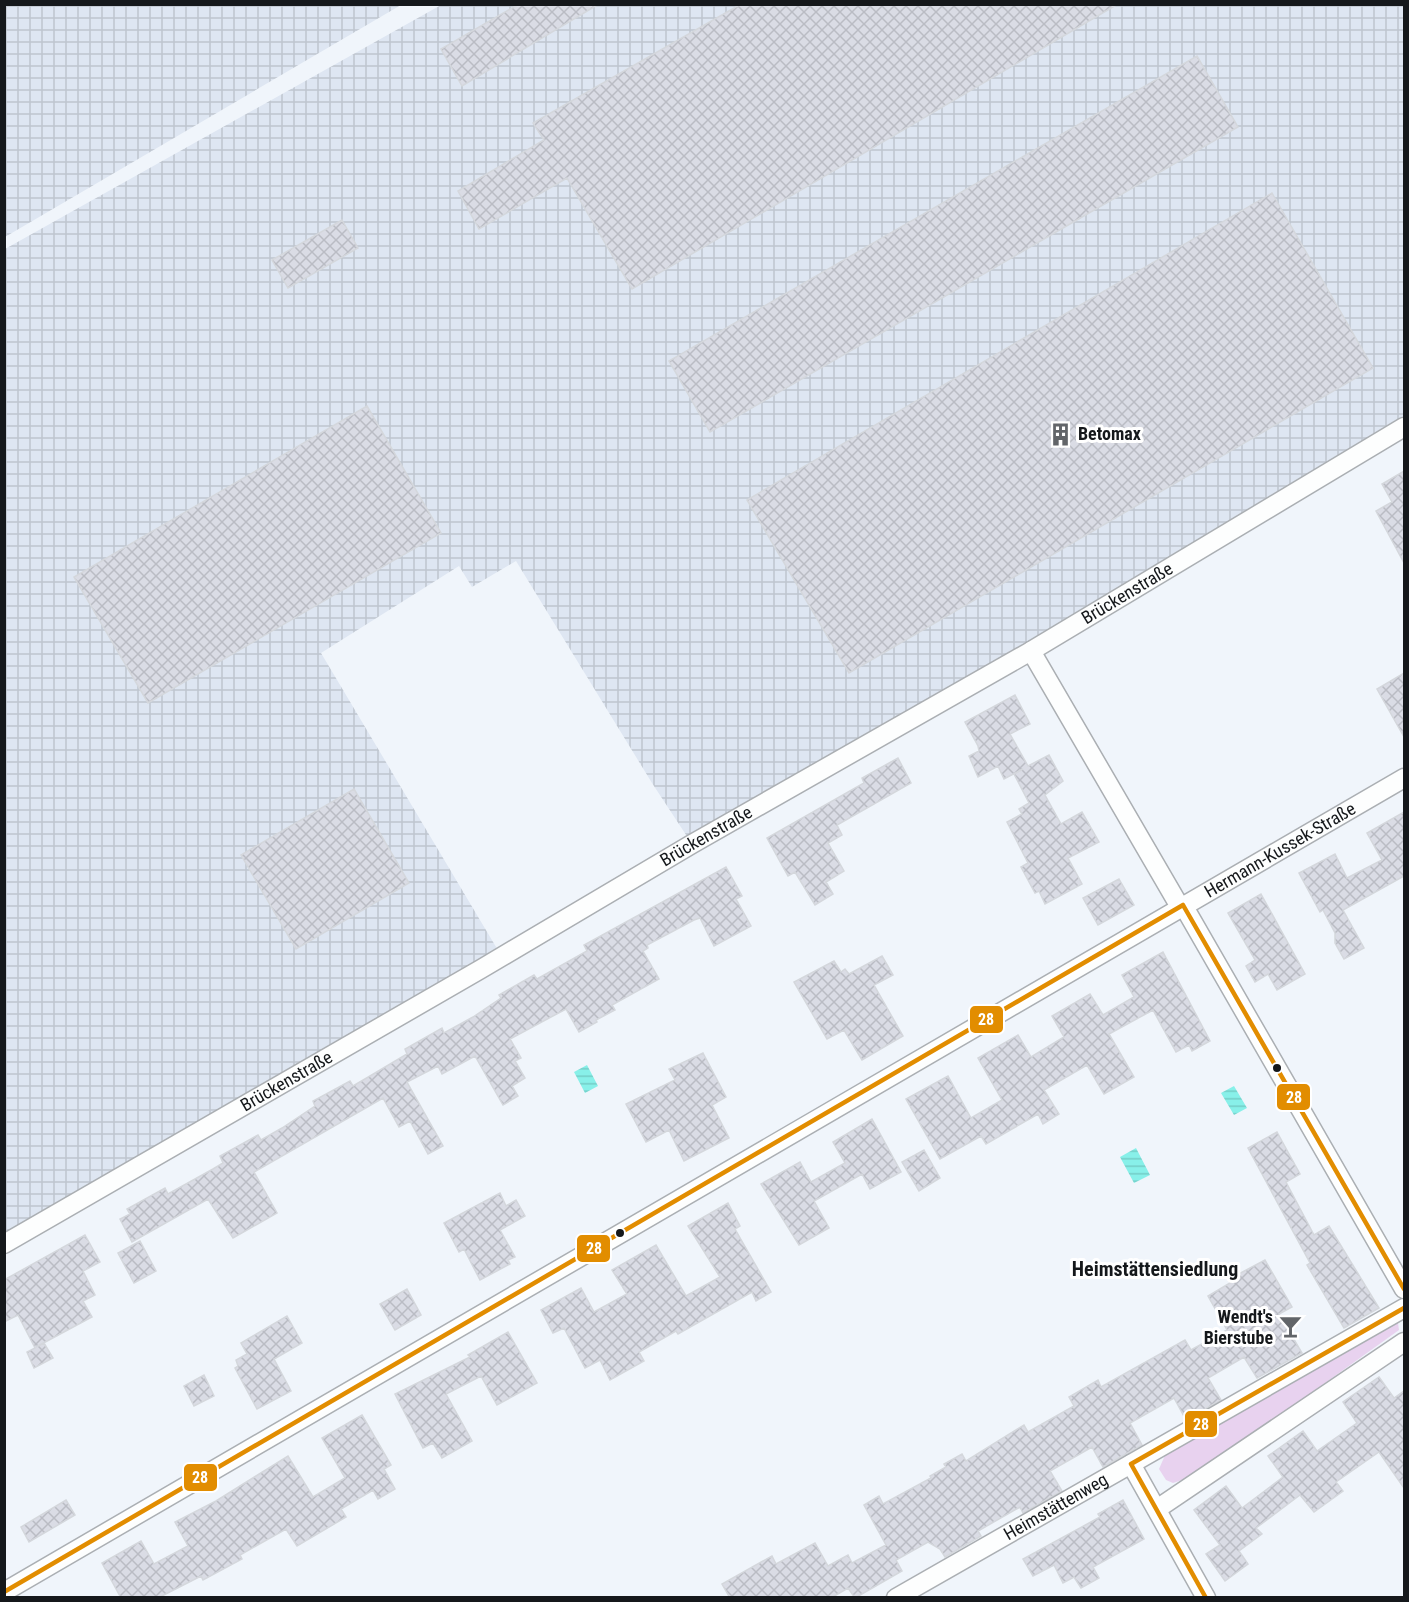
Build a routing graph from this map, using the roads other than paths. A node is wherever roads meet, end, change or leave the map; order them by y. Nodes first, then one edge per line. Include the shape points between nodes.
1 (1404, 428) edge
2 (1031, 651) junction
3 (1404, 778) edge
4 (1182, 906) junction
5 (4, 1244) edge
6 (1404, 1289) edge
7 (1404, 1308) edge
8 (1404, 1342) edge
9 (1131, 1464) junction
10 (1157, 1509) junction
11 (4, 1592) edge
12 (897, 1598) edge
13 (1206, 1598) edge

1 - 2 street, Brückenstraße
2 - 4 street
2 - 5 street, Brückenstraße
3 - 4 street, Hermann-Kussek-Straße
4 - 6 street
4 - 11 street, Hermann-Kussek-Straße
7 - 9 street, Heimstättenweg
8 - 10 street
9 - 10 street
9 - 12 street, Heimstättenweg
10 - 13 street

